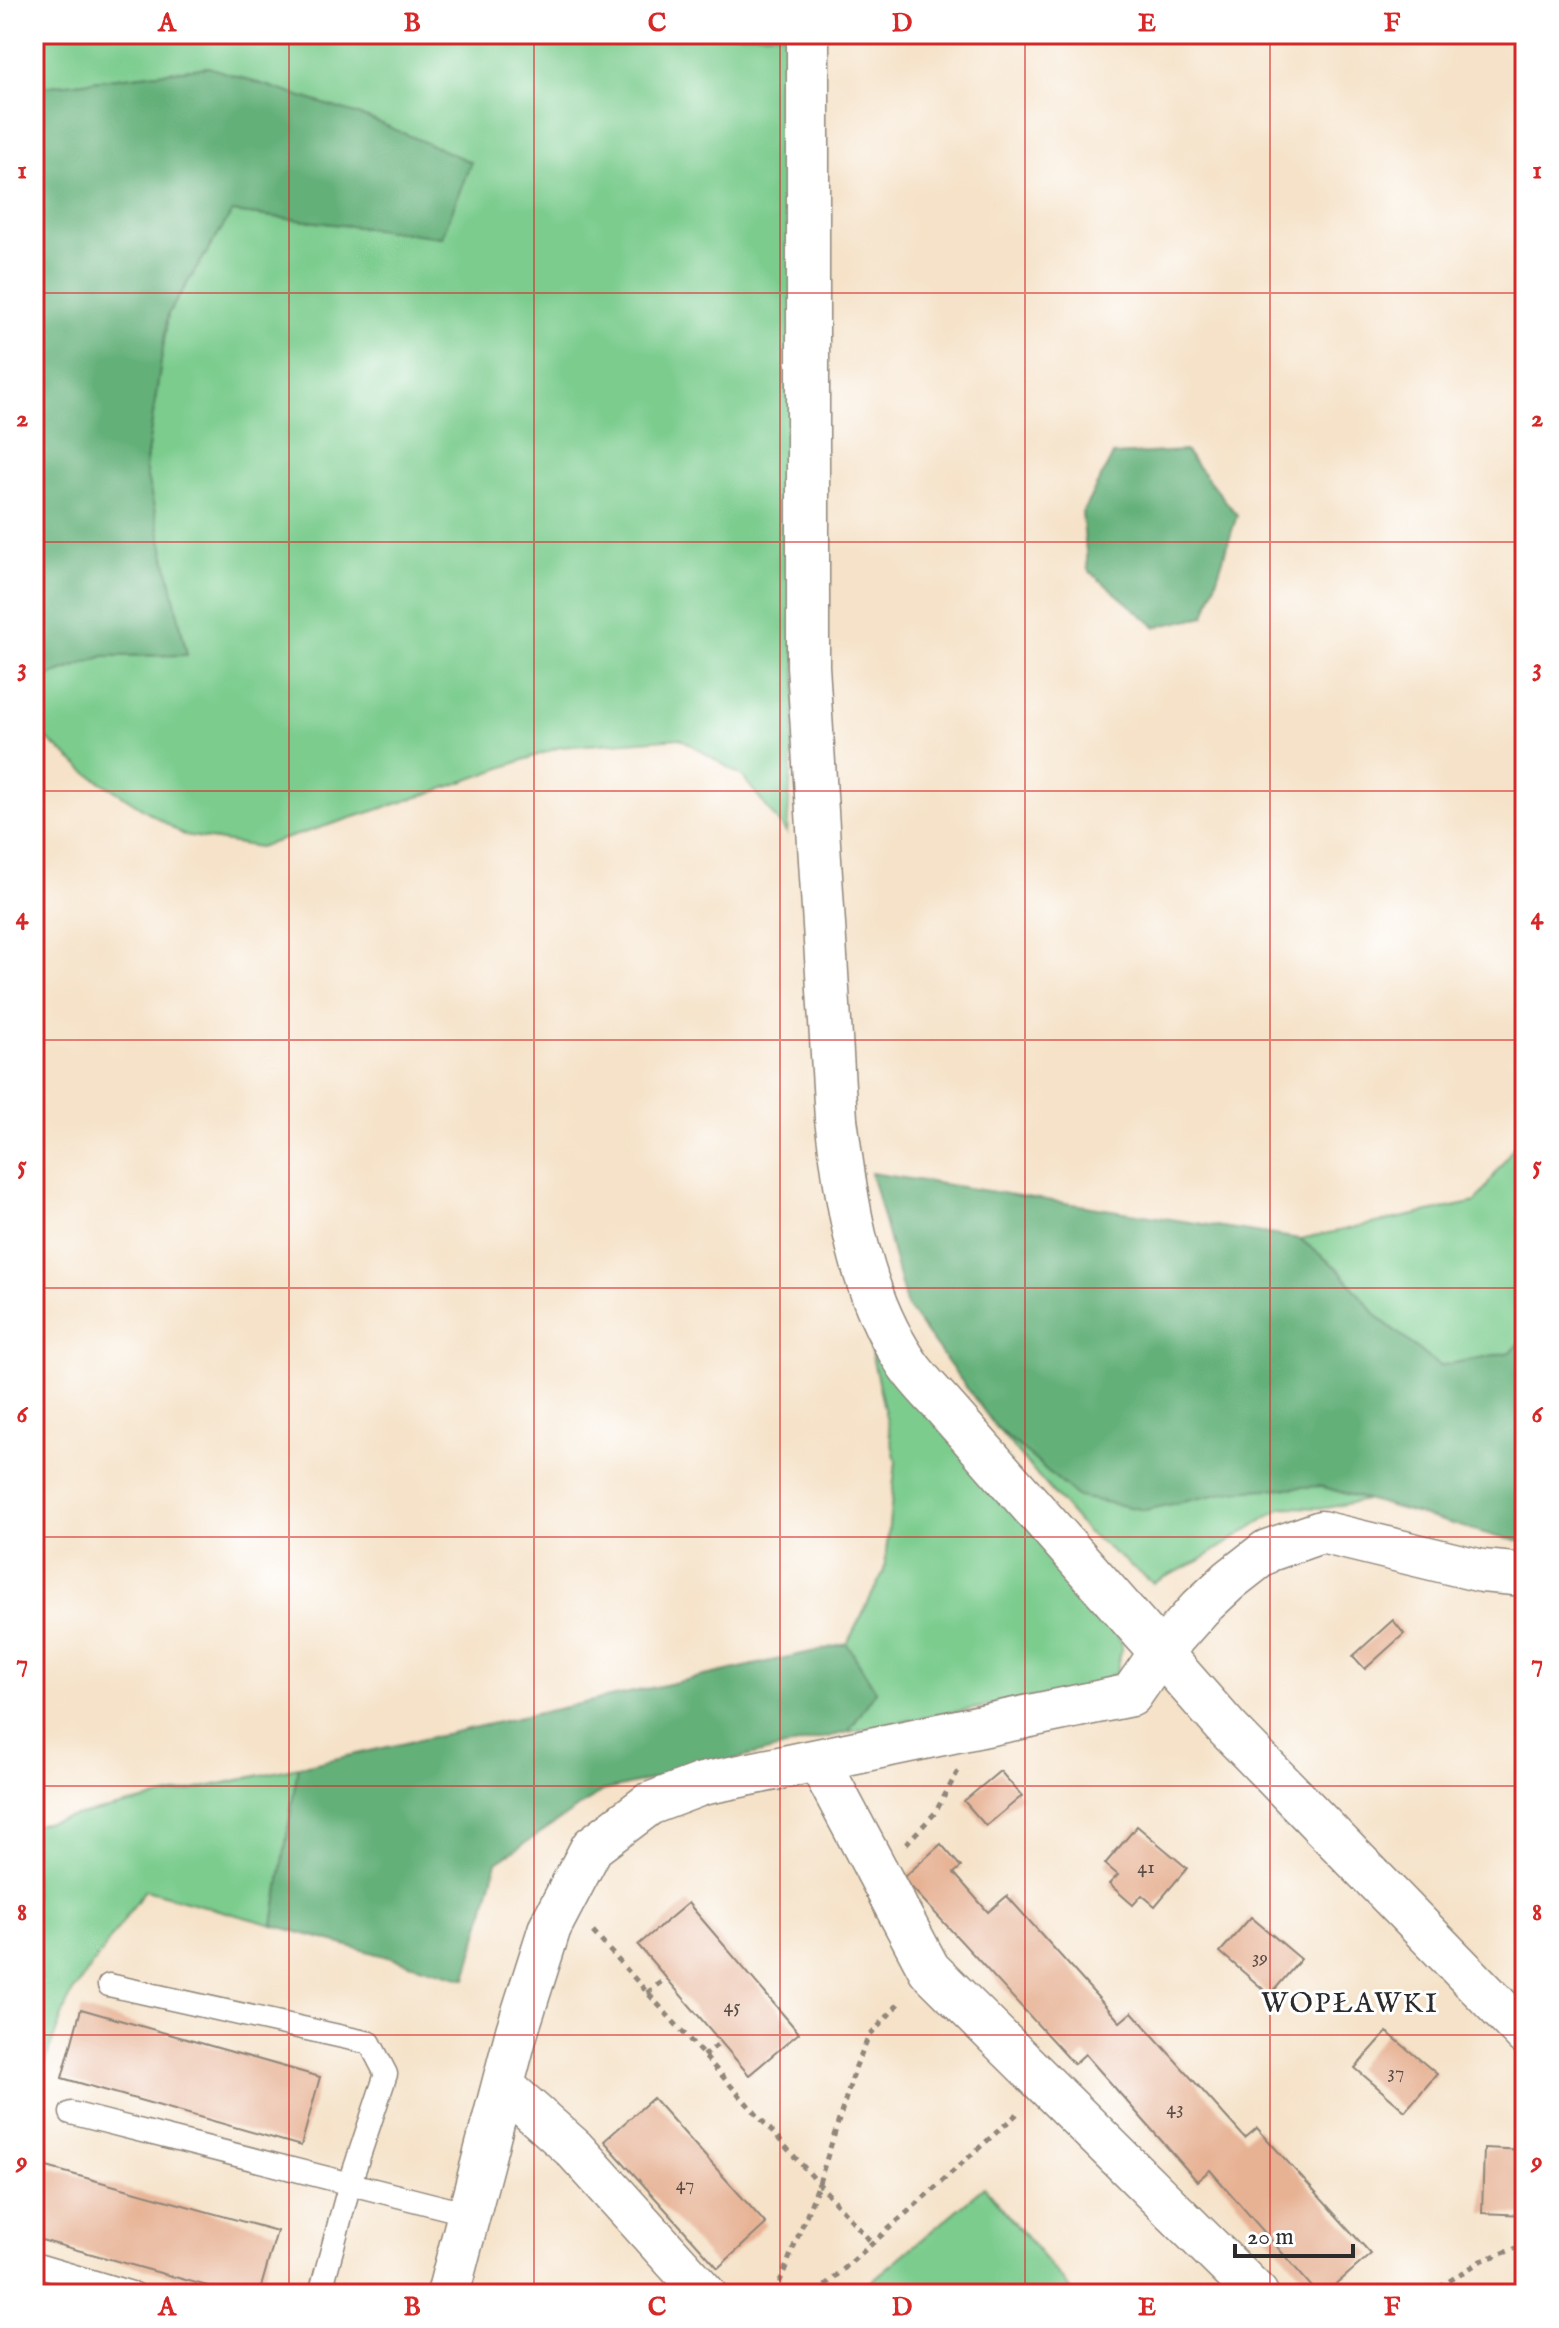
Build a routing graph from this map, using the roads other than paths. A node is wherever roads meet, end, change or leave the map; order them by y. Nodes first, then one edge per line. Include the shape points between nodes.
1 (808, 34) edge
2 (1525, 1575) edge
3 (1160, 1653) junction
4 (818, 1760) junction
5 (109, 1985) dead end
6 (1525, 2034) edge
7 (503, 2086) junction
8 (71, 2113) dead end
9 (350, 2183) junction
10 (469, 2214) junction
11 (34, 2264) edge
12 (135, 2294) edge
13 (320, 2294) edge
14 (448, 2294) edge
15 (705, 2294) edge
16 (1257, 2294) edge

1 - 3 street via 808,666 836,1119 859,1258 906,1362
2 - 3 street via 1482,1571 1321,1532 1267,1551 1200,1608
3 - 4 street via 1131,1695
3 - 6 street
4 - 7 street via 702,1784 649,1804 592,1847 550,1927
4 - 16 street via 929,1969
5 - 9 lane via 370,2043 386,2074
7 - 10 street
7 - 15 street via 574,2149
8 - 9 lane
9 - 10 lane
9 - 13 lane
10 - 14 street
11 - 12 lane

